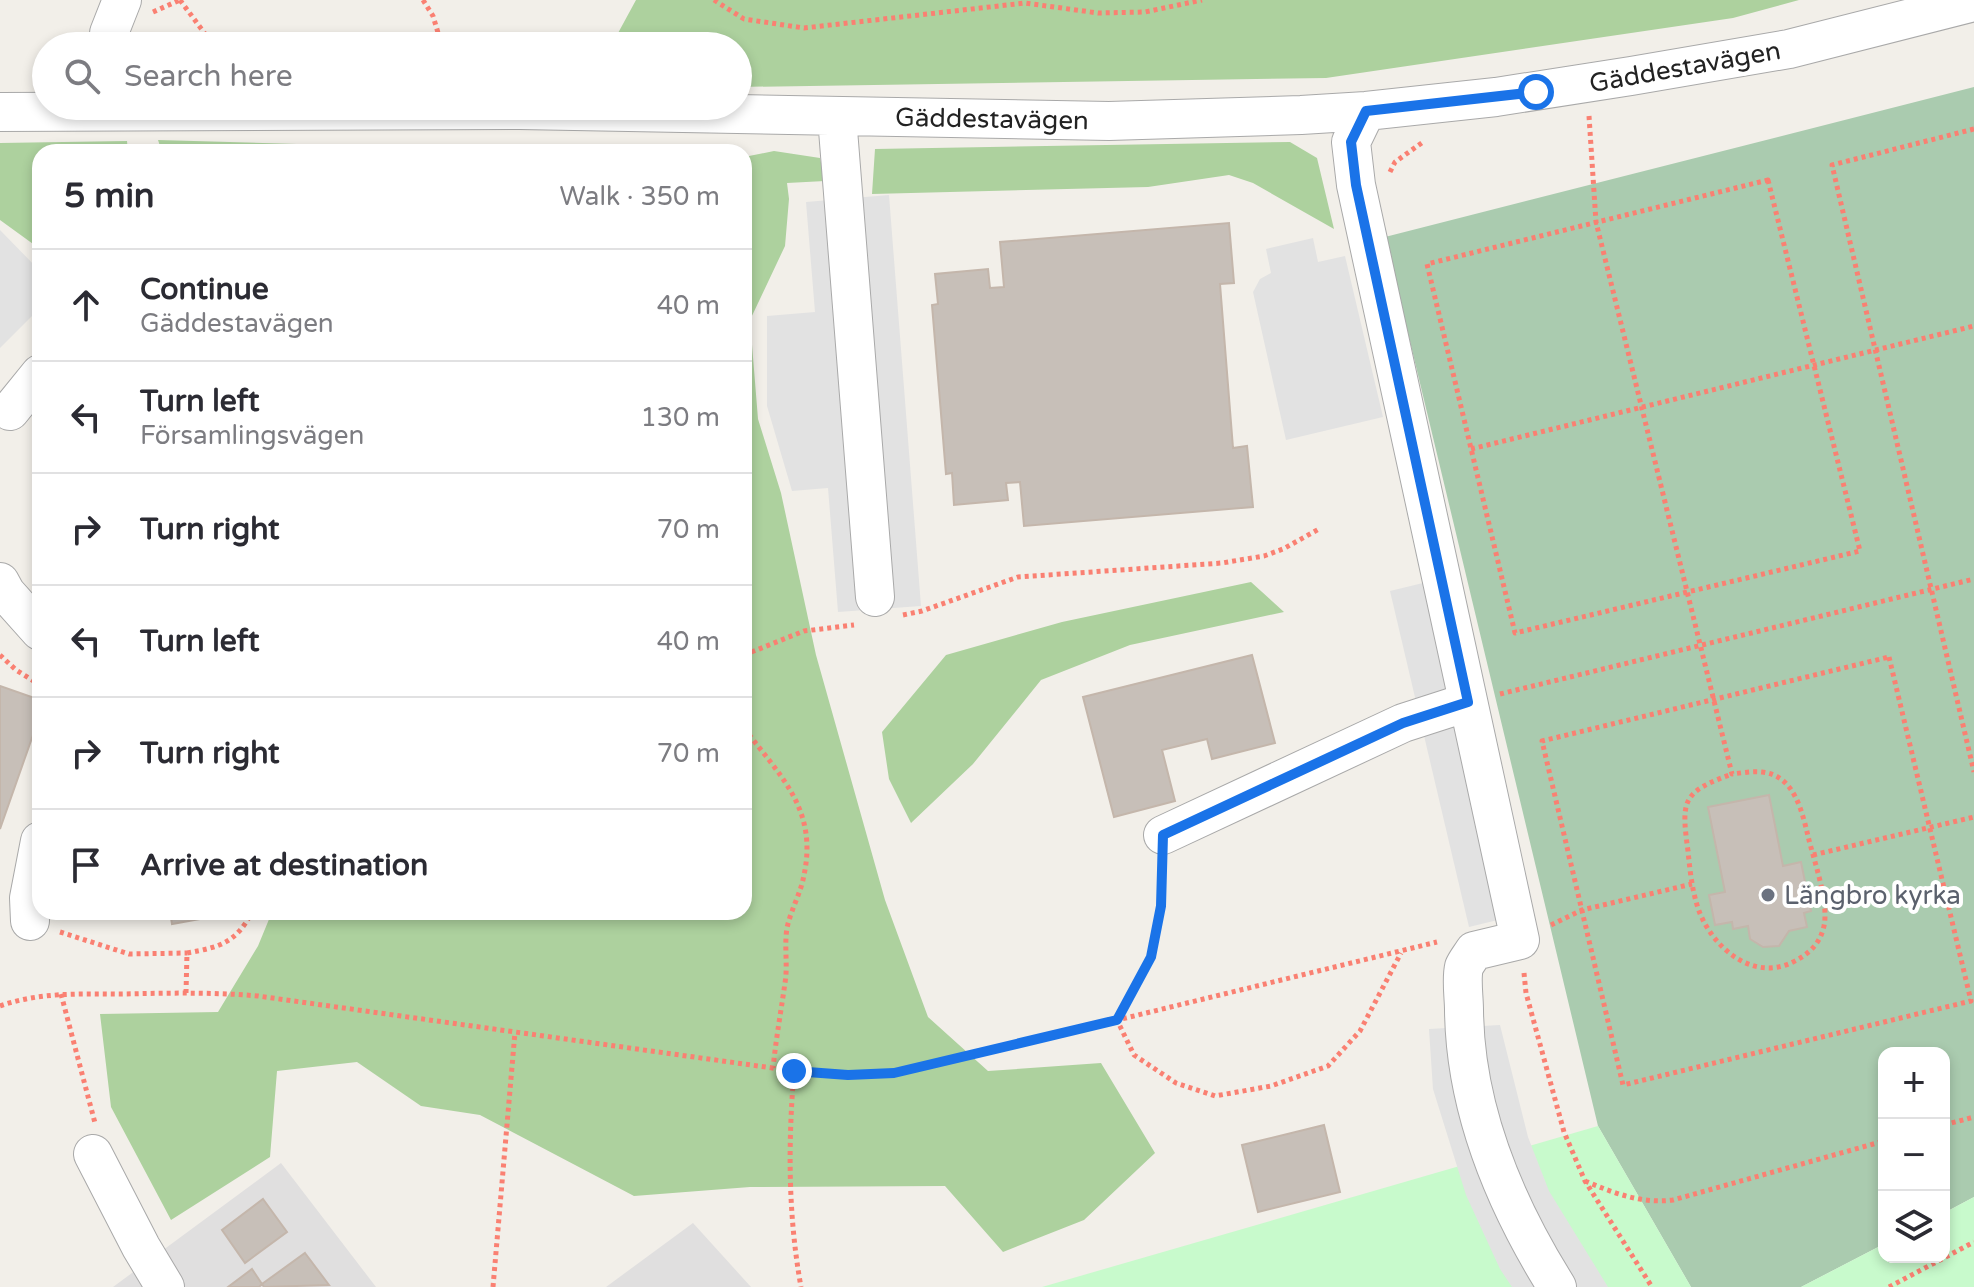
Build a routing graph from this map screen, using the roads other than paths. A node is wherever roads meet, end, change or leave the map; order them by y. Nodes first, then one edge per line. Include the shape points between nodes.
1 (1974, 2) edge
2 (1366, 111) junction
3 (0, 112) edge
4 (32, 112) edge
5 (752, 115) edge
6 (837, 117) junction
7 (32, 383) edge
8 (3, 415) edge
9 (0, 582) edge
10 (879, 612) road end
11 (32, 622) edge
12 (1468, 702) junction
13 (1163, 835) road end
14 (32, 882) edge
15 (30, 921) road end
16 (93, 1154) road end
17 (165, 1287) edge
18 (1557, 1287) edge

1 - 2 street, Gäddestavägen via 1789,49 1536,92
2 - 6 street, Gäddestavägen via 1109,121
2 - 12 street via 1351,142 1356,185
3 - 4 street, Gäddestavägen
5 - 6 street, Gäddestavägen
6 - 10 street
7 - 8 street
9 - 11 street
12 - 13 street via 1403,723
12 - 18 street via 1520,940 1474,951 1464,967 1465,1035 1491,1158 1529,1243
14 - 15 street
16 - 17 street

